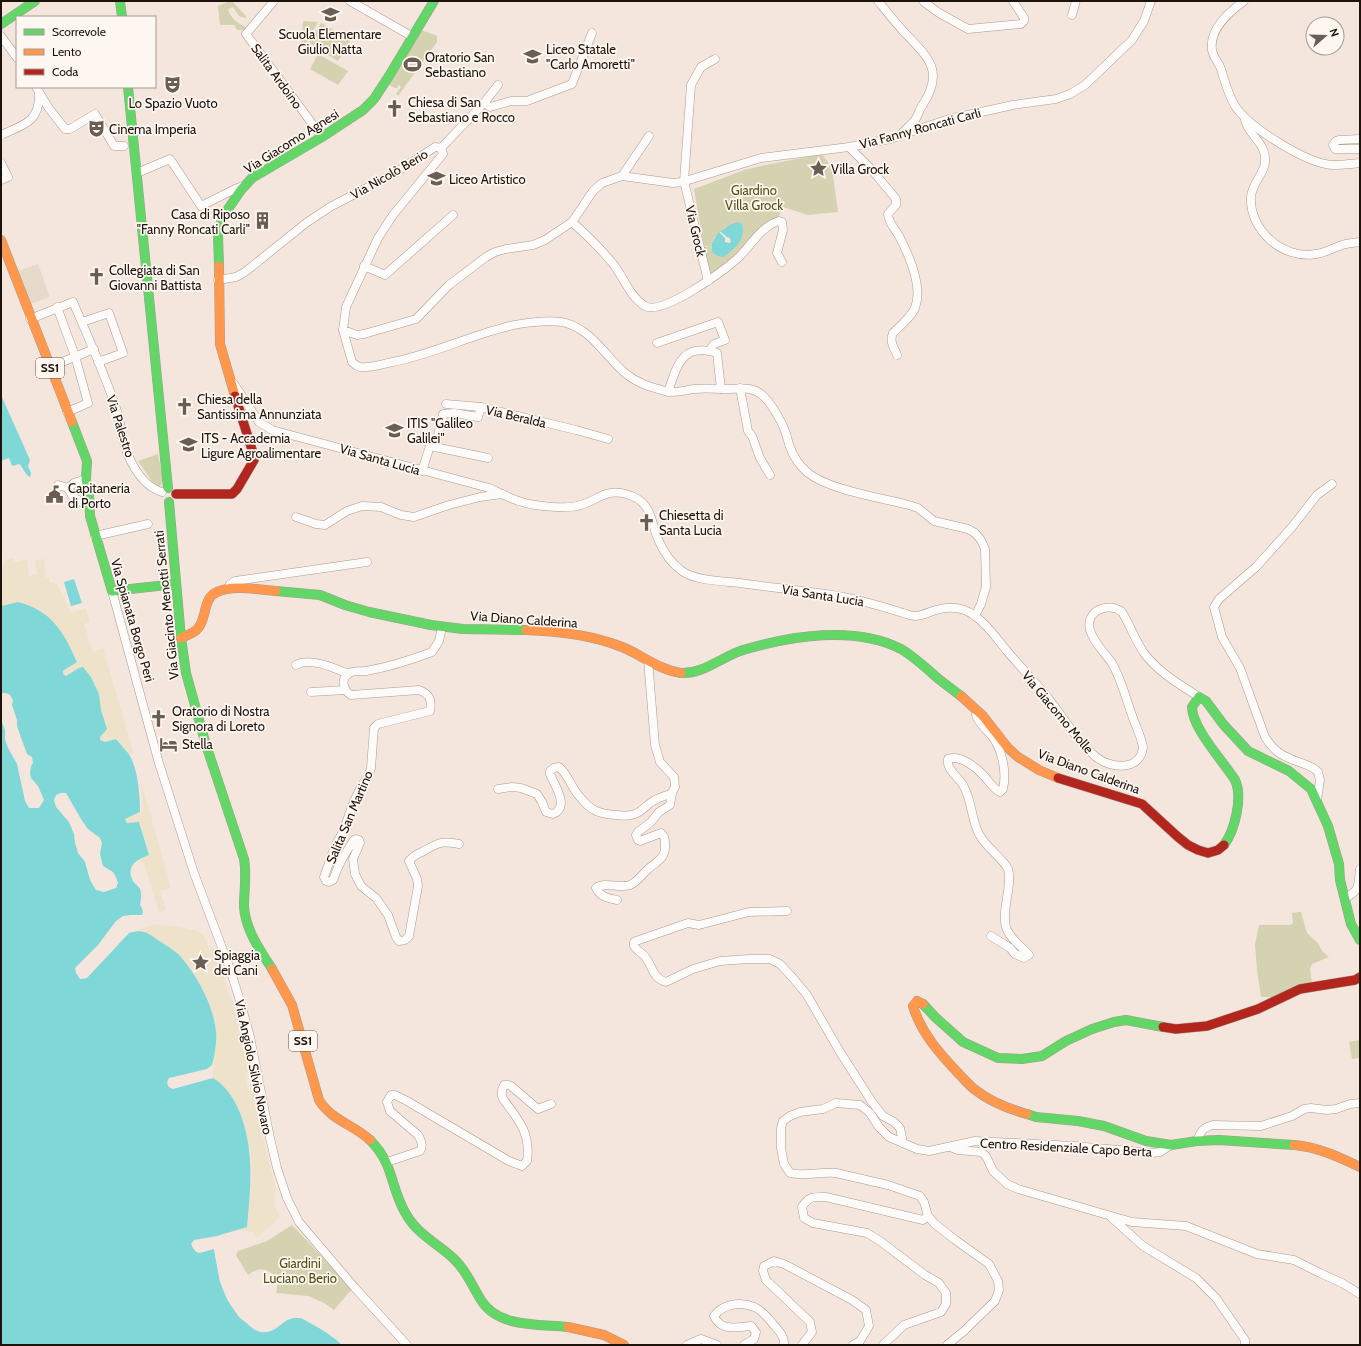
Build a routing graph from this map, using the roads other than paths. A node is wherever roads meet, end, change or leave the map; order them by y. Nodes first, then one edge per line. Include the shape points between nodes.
1 (35, 1) edge
2 (120, 1) edge
3 (274, 1) edge
4 (350, 1) edge
5 (434, 1) edge
6 (878, 1) edge
7 (1013, 1) edge
8 (1076, 1) edge
9 (1151, 1) edge
10 (1244, 1) edge
11 (924, 2) dead end
12 (1072, 15) dead end
13 (122, 16) edge
14 (1, 24) edge
15 (592, 33) dead end
16 (1, 36) edge
17 (413, 37) junction
18 (16, 57) edge
19 (715, 59) dead end
20 (498, 85) dead end
21 (128, 88) edge
22 (37, 90) edge
23 (484, 103) junction
24 (1244, 117) junction
25 (900, 135) junction
26 (1, 136) edge
27 (649, 136) dead end
28 (322, 137) junction
29 (1360, 139) edge
30 (129, 145) junction
31 (849, 147) junction
32 (441, 148) junction
33 (1360, 149) edge
34 (1, 163) edge
35 (1360, 163) edge
36 (137, 173) junction
37 (622, 176) junction
38 (1, 180) edge
39 (684, 181) junction
40 (244, 186) junction
41 (453, 215) dead end
42 (572, 222) junction
43 (1, 240) edge
44 (1360, 242) edge
45 (782, 262) dead end
46 (364, 266) junction
47 (218, 280) junction
48 (708, 281) junction
49 (58, 308) junction
50 (30, 319) junction
51 (82, 322) junction
52 (347, 331) junction
53 (657, 343) dead end
54 (94, 349) junction
55 (709, 351) junction
56 (897, 355) dead end
57 (75, 356) junction
58 (98, 362) junction
59 (50, 366) junction
60 (231, 381) junction
61 (740, 388) junction
62 (721, 389) junction
63 (668, 392) junction
64 (446, 404) dead end
65 (481, 407) junction
66 (67, 412) junction
67 (608, 439) dead end
68 (430, 446) junction
69 (488, 458) dead end
70 (422, 471) junction
71 (770, 475) dead end
72 (86, 479) junction
73 (1332, 484) dead end
74 (58, 485) dead end
75 (68, 488) junction
76 (165, 490) junction
77 (176, 494) junction
78 (503, 494) junction
79 (169, 502) junction
80 (90, 506) junction
81 (296, 517) dead end
82 (148, 524) dead end
83 (95, 536) junction
84 (367, 562) dead end
85 (176, 584) junction
86 (228, 589) junction
87 (112, 591) junction
88 (975, 616) junction
89 (442, 627) junction
90 (181, 638) junction
91 (648, 660) junction
92 (296, 665) dead end
93 (348, 674) junction
94 (345, 690) junction
95 (311, 692) dead end
96 (1199, 697) junction
97 (145, 711) joint
98 (979, 712) junction
99 (498, 789) dead end
100 (672, 794) junction
101 (1317, 800) junction
102 (459, 844) dead end
103 (1360, 869) edge
104 (1345, 898) junction
105 (617, 900) dead end
106 (786, 911) dead end
107 (991, 936) dead end
108 (1360, 940) edge
109 (1360, 977) edge
110 (1360, 1102) edge
111 (551, 1104) dead end
112 (1198, 1141) junction
113 (903, 1143) junction
114 (1171, 1145) junction
115 (950, 1147) junction
116 (387, 1162) junction
117 (1360, 1167) edge
118 (928, 1216) junction
119 (1110, 1216) junction
120 (1360, 1294) edge
121 (407, 1345) edge
122 (624, 1345) edge
123 (686, 1345) edge
124 (717, 1345) edge
125 (744, 1345) edge
126 (784, 1345) edge
127 (802, 1345) edge
128 (853, 1345) edge
129 (883, 1345) edge
130 (947, 1345) edge
131 (1245, 1345) edge

1 - 14 main road
2 - 13 main road
3 - 28 street, Salita Ardoino via 246,34
4 - 17 street
5 - 17 main road, Via Giacomo Agnesi
6 - 25 street via 926,56 933,73 929,95 915,120
7 - 11 street via 1024,18 1022,23 968,29 939,14
8 - 12 street
9 - 25 street, Via Fanny Roncati Carli via 1144,21 1132,40 1085,84 1070,94 1056,99 949,119
10 - 24 street via 1219,25 1213,38 1212,50 1221,68 1227,92
15 - 23 street via 572,84 527,101 511,101 490,107
16 - 18 street
17 - 28 main road, Via Giacomo Agnesi via 374,99 351,119
19 - 39 street, Via Grock via 701,67 691,86
20 - 23 street
21 - 30 main road
22 - 26 street via 40,102 38,112 22,125
22 - 30 street via 65,129 70,129 95,114 114,146
23 - 32 street
24 - 35 street via 1273,140 1315,162 1332,165
24 - 44 street via 1247,127 1265,155 1265,166 1254,186 1251,199 1257,222 1265,236 1291,252 1304,255
25 - 31 street, Via Fanny Roncati Carli
27 - 37 street
28 - 40 main road, Via Giacomo Agnesi via 252,178
29 - 33 street via 1336,141 1333,145 1338,150
30 - 36 main road
31 - 39 street, Via Fanny Roncati Carli via 761,158
31 - 56 street via 896,199 896,205 888,214 888,219 905,248 914,275 917,291 915,307 891,337
32 - 46 street, Via Nicolò Berio via 443,154 393,215
32 - 47 street, Via Nicolò Berio via 435,147 396,173 330,207 245,272 236,277
34 - 38 street via 8,177
36 - 40 street via 170,159 201,206
36 - 76 main road via 166,468
37 - 39 street, Via Fanny Roncati Carli
37 - 42 street, Via Fanny Roncati Carli via 596,187
39 - 48 street, Via Grock
40 - 47 main road, Via Giacomo Agnesi via 219,225
41 - 46 street via 385,275
42 - 48 street via 589,236 615,266 634,296 646,307 666,305
42 - 52 street, Via Fanny Roncati Carli via 533,245 506,249 486,257 449,285 416,319 364,334
43 - 50 main road, SS1
45 - 48 street via 777,253 783,227 779,221 768,227 737,259
46 - 52 street, Via Nicolò Berio via 346,307
47 - 60 main road, Via Giacomo Agnesi via 220,344
49 - 50 street
49 - 51 street, Via Palestro via 73,302
49 - 57 street
50 - 59 main road, SS1
51 - 54 street, Via Palestro
51 - 58 street via 109,313 123,354
52 - 63 street via 352,362 359,367 410,359 503,327 539,322 566,323 582,329 636,380
53 - 55 street via 718,322 725,340 714,344
54 - 57 street
54 - 58 street, Via Palestro
55 - 62 street via 717,353
55 - 63 street via 702,350 689,354 681,360
57 - 59 street
57 - 66 street via 88,403
58 - 76 street, Via Palestro via 116,408 128,455 144,482 155,490
59 - 66 main road, SS1
60 - 70 street, Via Santa Lucia via 259,422 272,430
60 - 77 main road, Via Giacomo Agnesi via 254,452 254,460 232,494
61 - 62 street
61 - 71 street via 748,431
61 - 88 street via 755,390 768,401 783,426 796,460 808,473 821,481 910,504 934,521 968,529 978,536 985,549 986,587
62 - 63 street
64 - 65 street
65 - 67 street, Via Beralda
65 - 68 street, Via Beralda via 478,417 443,414 438,435
66 - 72 main road, SS1 via 87,461
68 - 69 street
68 - 70 street, Via Beralda
70 - 78 street, Via Santa Lucia
72 - 75 street
72 - 80 main road, SS1
73 - 101 street via 1317,495 1256,567 1214,606 1222,638 1240,668 1265,737 1270,746 1282,754 1316,769 1320,780
74 - 75 street
75 - 80 street via 73,497
76 - 77 main road via 172,489
76 - 79 main road via 163,499
77 - 79 main road
78 - 81 street via 448,504 414,517 381,507 362,506 325,525
78 - 88 street, Via Santa Lucia via 523,503 570,508 588,503 602,494 623,493 640,501 648,509 663,549 677,567 688,575 860,600 910,615 950,607 960,608
79 - 85 main road, Via Giacinto Menotti Serrati / SS1
80 - 83 main road, SS1
82 - 83 street
83 - 87 main road, Via Spianata Borgo Peri / SS1
84 - 86 street via 235,581
85 - 87 main road
85 - 90 main road, Via Giacinto Menotti Serrati / SS1
86 - 89 main road, Via Diano Calderina via 307,593 393,618
86 - 90 main road, Via Diano Calderina via 209,597 197,630
87 - 97 street, Via Spianata Borgo Peri
88 - 96 street, Via Giacomo Molle via 994,634 1051,701 1081,742 1107,764 1133,764 1141,756 1143,747 1122,684 1090,631 1090,619 1098,610 1110,607 1122,612 1143,651 1152,662 1183,688
89 - 91 main road, Via Diano Calderina via 578,635 631,650
89 - 93 street via 439,641 432,652 365,672
90 - 116 main road, Via Giacinto Menotti Serrati / SS1 via 193,703 245,860 243,899 246,919 291,1003 320,1103 336,1118 367,1137
91 - 98 main road, Via Diano Calderina via 681,673 698,672 739,651 773,642 828,636 874,639 897,647 912,656
91 - 100 street via 655,745 660,762 674,777 675,787
92 - 93 street via 300,662 313,662
93 - 94 street via 344,684
94 - 95 street
94 - 102 street, Salita San Martino via 351,695 419,690 426,693 431,706 430,712 376,725 373,732 371,768 335,846 324,877 326,882 333,880 345,853 354,840 359,840 353,859 355,874 361,886 376,898 388,915 396,937 402,941 406,940 409,936 418,886 409,861 435,844
96 - 98 main road, Via Diano Calderina via 1192,705 1194,718 1237,785 1238,800 1227,841 1218,850 1207,853 1180,839 1140,803 1035,768 1011,751
96 - 101 main road via 1206,701 1223,724 1248,750 1289,771 1311,789
97 - 121 street, Via Angiolo Silvio Novaro via 194,873 241,1004 270,1138 286,1198 299,1222
98 - 107 street via 976,715 977,720 995,740 1001,756 1003,789 1000,792 996,790 984,776 966,762 954,757 948,759 948,764 963,784 979,834 1008,870 1006,928 1029,955 1024,958 1018,956
99 - 100 street via 521,788 537,794 546,812 553,814 561,808 561,801 550,771 559,767 586,805 605,815 634,814 655,800
100 - 105 street via 670,805 659,812 636,835 640,841 661,833 664,838 664,856 639,880 630,885 600,885 596,888 604,897
101 - 104 main road via 1339,864
103 - 104 street via 1360,884 1354,894
104 - 108 main road via 1351,924
106 - 113 street via 749,912 699,925 688,923 636,941 634,946 646,958 653,973 666,982 693,969 720,961 770,959 780,964 807,995 872,1102 883,1116 900,1128
109 - 114 main road via 1300,989 1258,1009 1202,1027 1176,1030 1126,1020 1114,1022 1092,1028 1042,1056 1022,1059 998,1058 979,1050 963,1042 921,1002 917,1001 914,1006 921,1028 940,1054 974,1089 994,1100 1036,1117 1078,1120 1146,1141
110 - 112 street via 1336,1109 1304,1109 1292,1116 1261,1126 1213,1125 1201,1132
111 - 116 street via 538,1109 511,1086 504,1085 502,1088 501,1095 521,1122 527,1140 526,1161 522,1166 509,1161 407,1101 391,1095 387,1102 390,1111 418,1135 422,1145 420,1152
112 - 114 main road
112 - 117 main road via 1305,1146 1329,1153
113 - 115 street, Centro Residenziale Capo Berta via 928,1151
113 - 118 street, Centro Residenziale Capo Berta via 889,1137 870,1112 860,1105 836,1103 800,1112 783,1121 781,1128 784,1164 790,1173 799,1175 836,1172 906,1191 920,1196
114 - 115 street, Centro Residenziale Capo Berta via 1152,1154 995,1141 975,1141
115 - 119 street via 981,1152 986,1156 993,1171 1007,1184 1018,1189
116 - 122 main road, Via Giacinto Menotti Serrati / SS1 via 405,1214 417,1229 448,1252 463,1268 484,1306 491,1312 516,1322 588,1330 607,1335
118 - 129 street via 923,1220 826,1197 813,1197 802,1207 804,1218 813,1223 867,1233 880,1240 939,1283 946,1293 946,1304 941,1312 904,1325
118 - 130 street, Centro Residenziale Capo Berta via 954,1240 989,1264 998,1281 999,1290 995,1301
119 - 120 street via 1132,1222 1186,1226 1257,1254 1294,1260
119 - 131 street via 1143,1246 1196,1278 1216,1298 1245,1340
123 - 124 street via 701,1339
125 - 126 street via 754,1339 756,1332 751,1326 722,1326 714,1316 729,1305 755,1307 782,1335
127 - 128 street via 812,1332 810,1322 766,1280 762,1271 764,1266 774,1261 852,1300 866,1310 869,1326 860,1341

